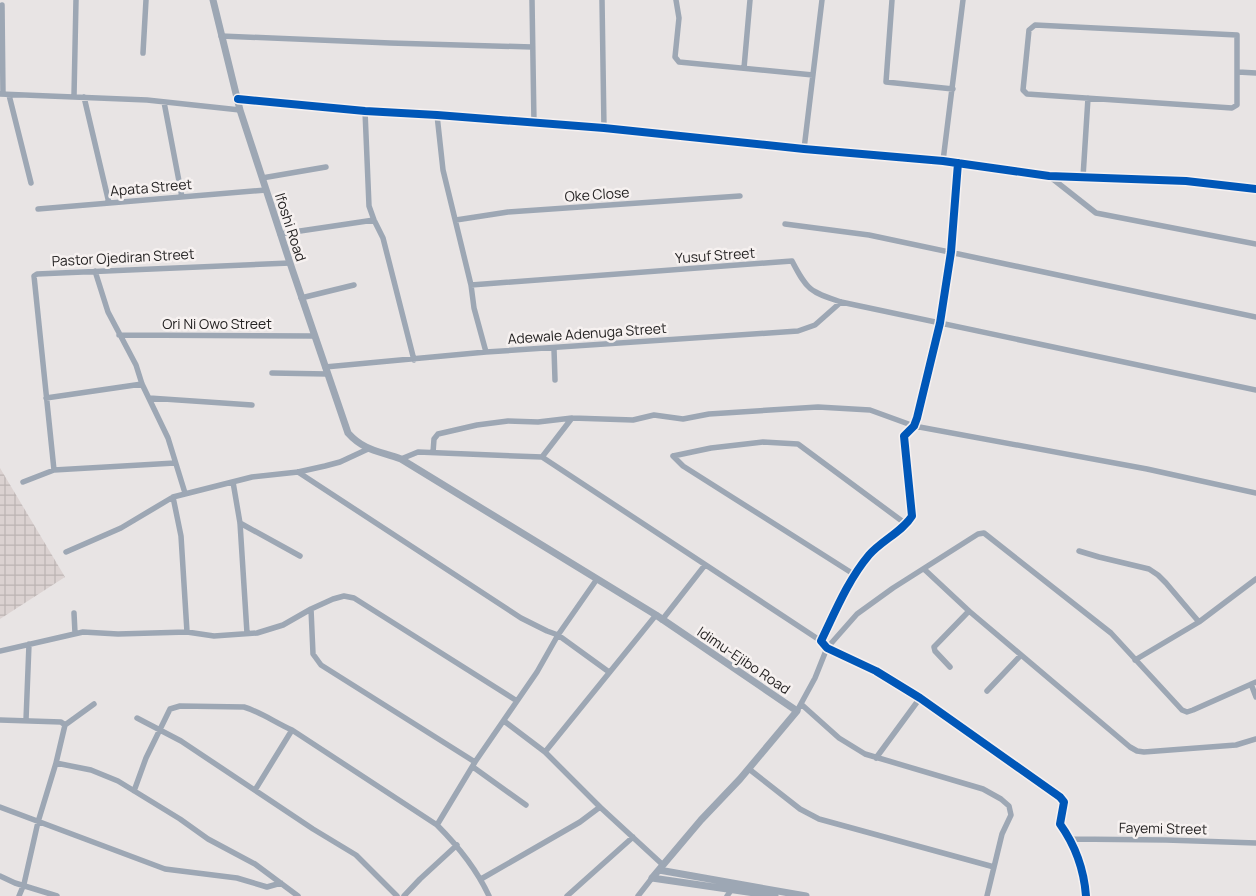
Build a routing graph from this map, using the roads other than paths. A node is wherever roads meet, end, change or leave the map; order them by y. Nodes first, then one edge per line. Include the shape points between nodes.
1 (76, 0) edge
2 (146, 0) edge
3 (213, 0) edge
4 (532, 0) edge
5 (602, 0) edge
6 (676, 0) edge
7 (750, 0) edge
8 (822, 0) edge
9 (892, 0) edge
10 (963, 0) edge
11 (2, 5) dead end
12 (221, 36) junction
13 (532, 47) junction
14 (143, 53) dead end
15 (744, 68) junction
16 (1238, 72) junction
17 (1256, 72) edge
18 (814, 75) junction
19 (953, 88) junction
20 (4, 94) edge
21 (74, 96) junction
22 (84, 97) junction
23 (1088, 98) junction
24 (238, 99) junction
25 (164, 102) junction
26 (240, 110) junction
27 (365, 111) junction
28 (437, 115) junction
29 (534, 123) junction
30 (604, 128) junction
31 (804, 149) junction
32 (943, 161) junction
33 (958, 163) junction
34 (326, 167) dead end
35 (1048, 176) junction
36 (1083, 177) junction
37 (262, 178) junction
38 (31, 183) dead end
39 (1256, 189) edge
40 (266, 190) junction
41 (740, 196) dead end
42 (182, 197) junction
43 (109, 203) junction
44 (38, 209) dead end
45 (374, 220) junction
46 (456, 220) junction
47 (785, 224) dead end
48 (280, 234) junction
49 (1256, 244) edge
50 (951, 252) junction
51 (290, 263) junction
52 (95, 271) junction
53 (354, 285) dead end
54 (471, 285) junction
55 (302, 298) junction
56 (841, 302) junction
57 (1256, 317) edge
58 (940, 323) junction
59 (119, 335) junction
60 (314, 336) junction
61 (554, 349) junction
62 (486, 352) junction
63 (414, 360) junction
64 (326, 370) junction
65 (272, 373) dead end
66 (555, 380) dead end
67 (142, 384) junction
68 (1256, 390) edge
69 (46, 398) junction
70 (149, 398) junction
71 (252, 405) dead end
72 (572, 418) junction
73 (914, 426) junction
74 (368, 449) junction
75 (433, 452) junction
76 (542, 456) junction
77 (401, 459) junction
78 (176, 463) junction
79 (54, 470) junction
80 (298, 472) junction
81 (23, 482) dead end
82 (233, 482) junction
83 (185, 493) junction
84 (1256, 494) edge
85 (173, 497) junction
86 (240, 523) junction
87 (906, 524) junction
88 (1078, 550) dead end
89 (66, 552) dead end
90 (300, 556) dead end
91 (705, 565) junction
92 (924, 569) junction
93 (855, 574) junction
94 (597, 579) junction
95 (1256, 579) edge
96 (311, 609) junction
97 (970, 611) junction
98 (74, 612) dead end
99 (659, 618) junction
100 (1199, 622) junction
101 (187, 632) junction
102 (247, 633) junction
103 (75, 634) junction
104 (558, 635) junction
105 (821, 641) junction
106 (29, 644) junction
107 (828, 648) junction
108 (0, 651) edge
109 (1022, 655) junction
110 (1135, 660) junction
111 (950, 667) dead end
112 (609, 672) junction
113 (1253, 683) edge
114 (987, 691) dead end
115 (1256, 697) edge
116 (920, 698) junction
117 (517, 701) junction
118 (94, 704) dead end
119 (799, 707) junction
120 (138, 718) dead end
121 (0, 720) edge
122 (26, 720) junction
123 (504, 721) junction
124 (66, 725) junction
125 (292, 730) junction
126 (160, 731) junction
127 (1256, 739) edge
128 (545, 752) junction
129 (876, 758) junction
130 (56, 763) junction
131 (474, 764) junction
132 (749, 769) junction
133 (254, 790) junction
134 (134, 791) junction
135 (526, 806) dead end
136 (600, 807) junction
137 (0, 808) edge
138 (38, 822) junction
139 (437, 825) junction
140 (633, 837) junction
141 (1070, 839) junction
142 (1256, 843) edge
143 (457, 845) junction
144 (994, 867) junction
145 (661, 868) junction
146 (0, 876) edge
147 (481, 878) junction
148 (652, 878) junction
149 (280, 883) junction
150 (24, 884) junction
151 (732, 889) junction
152 (785, 894) edge
153 (20, 896) edge
154 (57, 896) edge
155 (298, 896) edge
156 (396, 896) edge
157 (404, 896) edge
158 (489, 896) edge
159 (568, 896) edge
160 (638, 896) edge
161 (728, 896) edge
162 (775, 896) edge
163 (806, 896) edge
164 (986, 896) edge
165 (1086, 896) edge

1 - 21 street
2 - 14 street
3 - 12 main road, Ifoshi Road
4 - 13 street
5 - 30 street
6 - 15 street via 679,18 676,60
7 - 15 street
8 - 18 street
9 - 19 street via 886,82
10 - 19 street
11 - 20 street
12 - 13 street
12 - 24 main road, Ifoshi Road
13 - 29 street
15 - 18 street
16 - 17 street
16 - 23 street via 1237,105 1232,108
16 - 23 street via 1237,35 1033,26 1029,30 1025,93
18 - 31 street
19 - 32 street
20 - 21 street
20 - 38 street
21 - 22 street
22 - 25 street
22 - 43 street
23 - 36 street
24 - 26 main road, Ifoshi Road
24 - 27 street
25 - 26 street
25 - 42 street
26 - 37 main road, Ifoshi Road
27 - 28 street
27 - 45 street via 369,206
28 - 29 street
28 - 46 street via 443,170
29 - 30 street
30 - 31 street
31 - 32 street
32 - 33 street
33 - 35 street
33 - 50 street
34 - 37 street
35 - 36 street
35 - 49 street via 1096,213
36 - 39 street via 1186,181
37 - 40 main road, Ifoshi Road
40 - 42 street, Apata Street
40 - 48 main road, Ifoshi Road
41 - 46 street, Oke Close via 508,212
42 - 43 street, Apata Street
43 - 44 street, Apata Street
45 - 48 street
45 - 63 street via 383,238
46 - 54 street
47 - 50 street via 869,235
48 - 51 main road, Ifoshi Road
50 - 57 street
50 - 58 street
51 - 52 street, Pastor Ojediran Street
51 - 55 main road, Ifoshi Road
52 - 59 street
52 - 69 street, Pastor Ojediran Street via 34,276
53 - 55 street
54 - 56 street, Yusuf Street via 792,262 814,294
54 - 62 street
55 - 60 main road, Ifoshi Road
56 - 58 street, Yusuf Street
56 - 61 street, Adewale Adenuga Street via 815,325 798,331
58 - 68 street, Yusuf Street
58 - 73 street
59 - 60 street, Ori Ni Owo Street
59 - 67 street via 136,365
60 - 64 main road, Ifoshi Road
61 - 62 street, Adewale Adenuga Street
61 - 66 street
62 - 63 street, Adewale Adenuga Street
63 - 64 street, Adewale Adenuga Street
64 - 65 street, Adewale Adenuga Street
64 - 74 main road, Ifoshi Road via 348,433
67 - 69 street
67 - 70 street
69 - 79 street, Pastor Ojediran Street
70 - 71 street
70 - 78 street
72 - 73 street via 633,420 654,415 683,419 764,410 842,408 870,410
72 - 75 street via 508,421 438,434 434,439
72 - 76 street
73 - 84 street via 1147,469
73 - 87 street via 904,436 912,512
74 - 77 main road, Idimu-Ejibo Road
74 - 80 street via 340,462
75 - 76 street
75 - 77 street via 418,452
76 - 91 street
77 - 94 main road, Idimu-Ejibo Road
78 - 79 street
78 - 83 street
79 - 81 street
80 - 82 street
80 - 104 street via 521,618
82 - 83 street
82 - 86 street
83 - 85 street
85 - 89 street via 121,528
85 - 101 street via 181,536
86 - 90 street
86 - 102 street
87 - 93 street via 874,550
87 - 93 street via 798,444 763,442 673,456 683,466
88 - 100 street via 1149,569 1166,583
91 - 99 street
91 - 105 street
92 - 97 street
92 - 107 street via 857,614
92 - 110 street via 984,533 1111,633
93 - 105 street
94 - 99 main road, Idimu-Ejibo Road
94 - 104 street
95 - 100 street
96 - 102 street via 283,625
96 - 117 street via 344,596 354,598
96 - 131 street via 314,654 321,664
97 - 109 street
97 - 111 street via 934,647
98 - 103 street
99 - 112 street
99 - 119 main road, Idimu-Ejibo Road
100 - 110 street
101 - 102 street via 214,636
101 - 103 street
103 - 106 street
104 - 112 street
104 - 117 street
105 - 107 street
106 - 108 street
106 - 122 street
107 - 116 street via 876,671
107 - 119 street
109 - 114 street
109 - 127 street via 1138,751 1236,745
110 - 113 street via 1187,712
112 - 128 street
113 - 115 street
116 - 129 street
116 - 141 street via 1060,797 1064,802 1060,824
117 - 123 street
118 - 124 street
119 - 129 street via 854,748
119 - 132 main road, Idimu-Ejibo Road
120 - 126 street
121 - 122 street
122 - 124 street
123 - 128 street
123 - 131 street
124 - 130 street
125 - 126 street via 244,707 210,705 175,706 166,714
125 - 133 street
125 - 139 street
126 - 133 street via 181,741
126 - 134 street
128 - 136 street
129 - 144 street via 983,789 1009,806 1011,815 1002,834
130 - 134 street via 106,775
130 - 138 street
131 - 135 street
131 - 139 street
132 - 144 street via 819,820
132 - 145 main road, Idimu-Ejibo Road
133 - 156 street via 356,855
134 - 149 street
136 - 140 street
136 - 147 street via 580,822
137 - 138 street
138 - 149 street via 165,869 237,878 267,887
138 - 150 street
139 - 143 street
140 - 145 street
140 - 159 street
141 - 142 street, Fayemi Street
141 - 165 street via 1084,879
143 - 147 street
143 - 157 street
144 - 164 street
145 - 148 main road, Idimu-Ejibo Road
145 - 152 main road
146 - 150 street
147 - 158 street
148 - 151 main road
148 - 160 street
149 - 155 street
150 - 153 street
150 - 154 street
151 - 161 street
151 - 162 main road
152 - 163 main road

